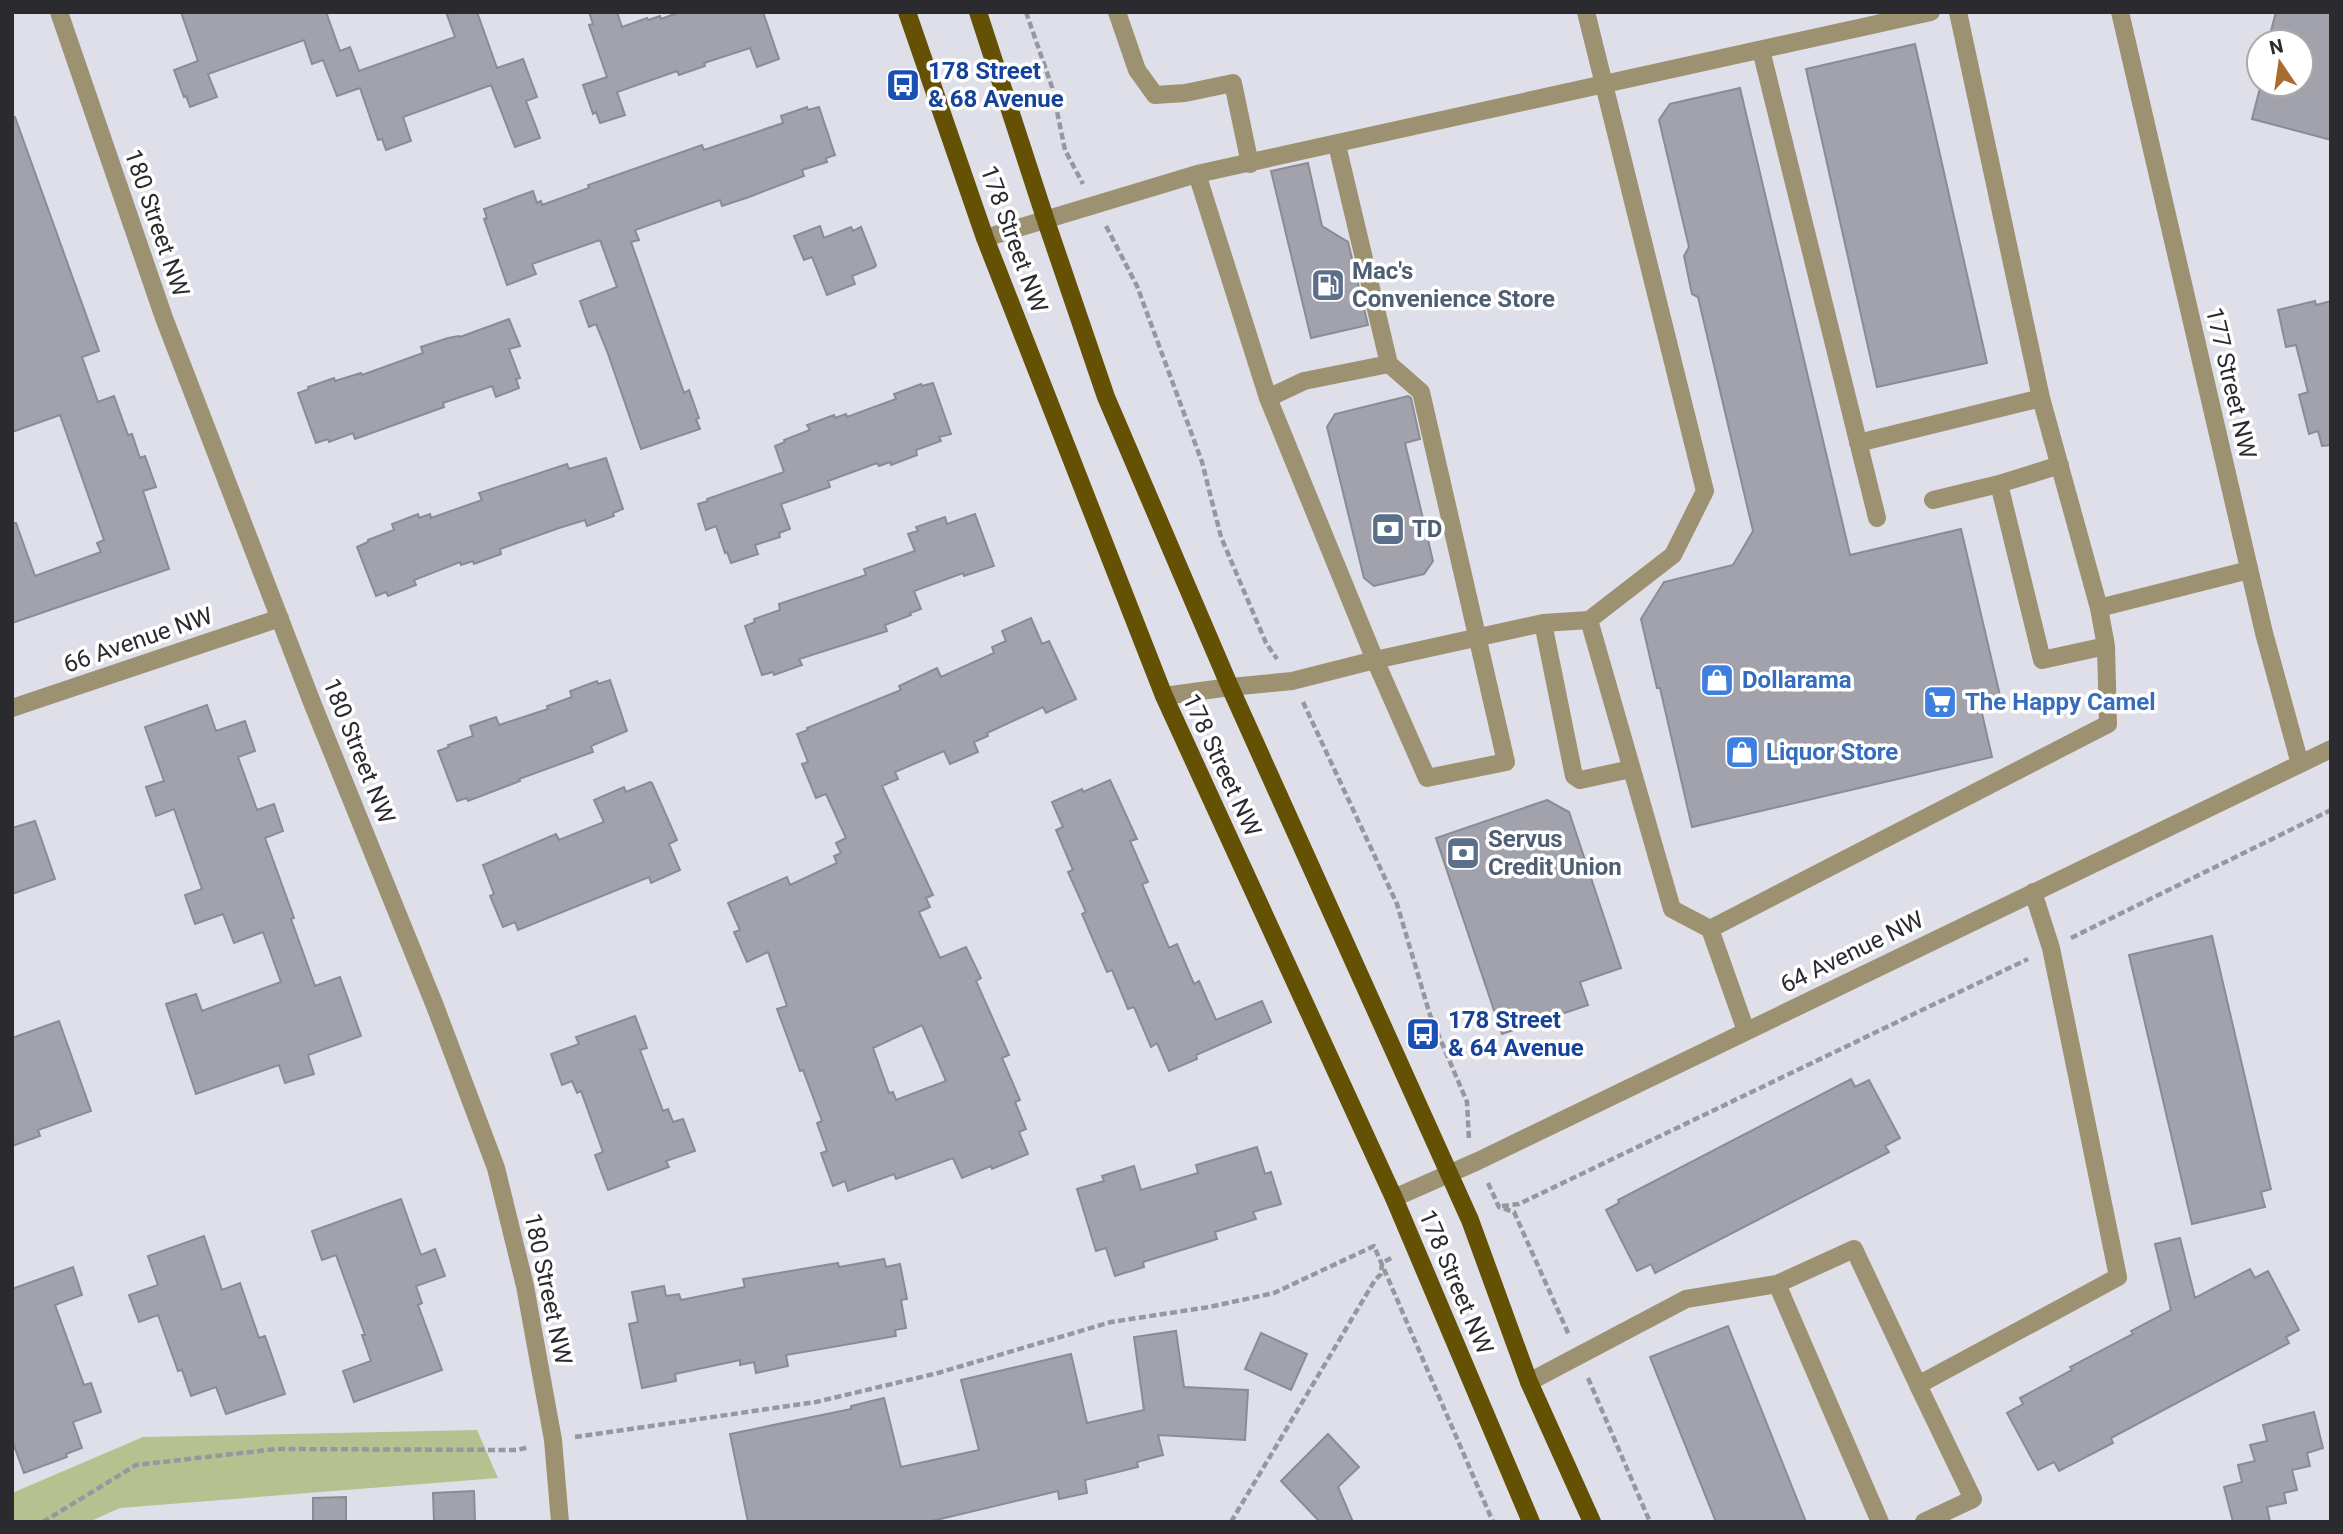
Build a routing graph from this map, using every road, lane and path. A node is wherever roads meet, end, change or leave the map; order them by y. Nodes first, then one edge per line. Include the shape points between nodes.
1 (59, 12) edge
2 (907, 12) edge
3 (978, 12) edge
4 (1026, 12) edge
5 (1117, 12) edge
6 (1586, 12) edge
7 (1931, 12) edge
8 (1958, 12) edge
9 (2120, 12) edge
10 (1761, 50) junction
11 (1603, 86) junction
12 (1337, 145) junction
13 (1250, 164) junction
14 (1197, 174) junction
15 (1095, 205) junction
16 (1046, 220) junction
17 (985, 238) junction
18 (1389, 364) junction
19 (1268, 398) junction
20 (2041, 398) junction
21 (1858, 443) junction
22 (2060, 465) junction
23 (1998, 484) junction
24 (1933, 500) dead end
25 (1877, 518) dead end
26 (2249, 570) junction
27 (2099, 608) junction
28 (280, 618) junction
29 (1589, 620) junction
30 (1543, 623) junction
31 (1478, 637) junction
32 (2106, 646) junction
33 (1375, 660) junction
34 (1292, 681) junction
35 (1230, 687) junction
36 (1164, 696) junction
37 (12, 708) edge
38 (2331, 750) edge
39 (2300, 764) junction
40 (1631, 769) junction
41 (2331, 810) edge
42 (2033, 892) junction
43 (1710, 929) junction
44 (2050, 948) junction
45 (1746, 1031) junction
46 (1478, 1161) junction
47 (1448, 1174) junction
48 (1394, 1198) junction
49 (1499, 1206) junction
50 (1470, 1220) junction
51 (1414, 1247) junction
52 (1382, 1263) junction
53 (1777, 1284) junction
54 (1529, 1382) junction
55 (1918, 1385) junction
56 (553, 1440) junction
57 (43, 1522) edge
58 (560, 1522) edge
59 (1231, 1522) edge
60 (1493, 1522) edge
61 (1531, 1522) edge
62 (1592, 1522) edge
63 (1881, 1522) edge
64 (1924, 1522) edge

1 - 28 street, 180 Street NW via 164,318
2 - 17 main road, 178 Street NW
3 - 16 main road, 178 Street NW
4 - 15 path via 1052,87 1065,150
5 - 13 street via 1137,70 1155,95 1233,83
6 - 11 street
7 - 10 street
8 - 20 street
9 - 26 street, 177 Street NW
10 - 11 street
10 - 21 street
11 - 12 street
11 - 29 street via 1705,491 1673,555
12 - 13 street
12 - 18 street
13 - 14 street
14 - 15 street
14 - 19 street
15 - 16 street
15 - 34 path via 1137,286 1202,462 1221,537 1266,643
16 - 17 street
16 - 35 main road, 178 Street NW via 1106,397
17 - 36 main road, 178 Street NW
18 - 19 street via 1304,381
18 - 31 street via 1421,392
19 - 33 street
20 - 21 street
20 - 22 street
21 - 25 street
22 - 23 street
22 - 27 street
23 - 24 street
23 - 32 street via 2042,660
26 - 27 street
26 - 39 street, 177 Street NW
27 - 32 street
28 - 37 street, 66 Avenue NW
28 - 56 street, 180 Street NW via 496,1168 525,1286
29 - 30 street
29 - 40 street
30 - 31 street
30 - 40 street via 1574,776 1580,780
31 - 33 street
31 - 33 street via 1506,762 1427,778
32 - 43 street via 2108,724
33 - 34 street
34 - 35 street
34 - 46 path via 1397,904 1430,1015 1467,1102 1469,1139
35 - 36 street
35 - 47 main road, 178 Street NW
36 - 48 main road, 178 Street NW
38 - 39 street, 64 Avenue NW
39 - 42 street, 64 Avenue NW
40 - 43 street via 1672,909
41 - 44 path
42 - 44 street
42 - 45 street, 64 Avenue NW
43 - 45 street
44 - 49 path via 1519,1204
44 - 55 street via 2118,1277
45 - 46 street, 64 Avenue NW
46 - 47 street, 64 Avenue NW
46 - 49 path
47 - 48 street, 64 Avenue NW
47 - 50 main road, 178 Street NW
48 - 51 main road, 178 Street NW
49 - 50 path
50 - 54 main road, 178 Street NW
51 - 52 path
51 - 61 main road, 178 Street NW
52 - 56 path via 1374,1245 1274,1293 1111,1322 925,1377 816,1402
52 - 59 path via 1381,1274
52 - 60 path
53 - 54 street via 1686,1299
53 - 55 street via 1854,1250
53 - 63 street
54 - 62 main road, 178 Street NW
55 - 64 street via 1973,1499
56 - 57 path via 517,1450 277,1449 136,1465
56 - 58 street, 180 Street NW

